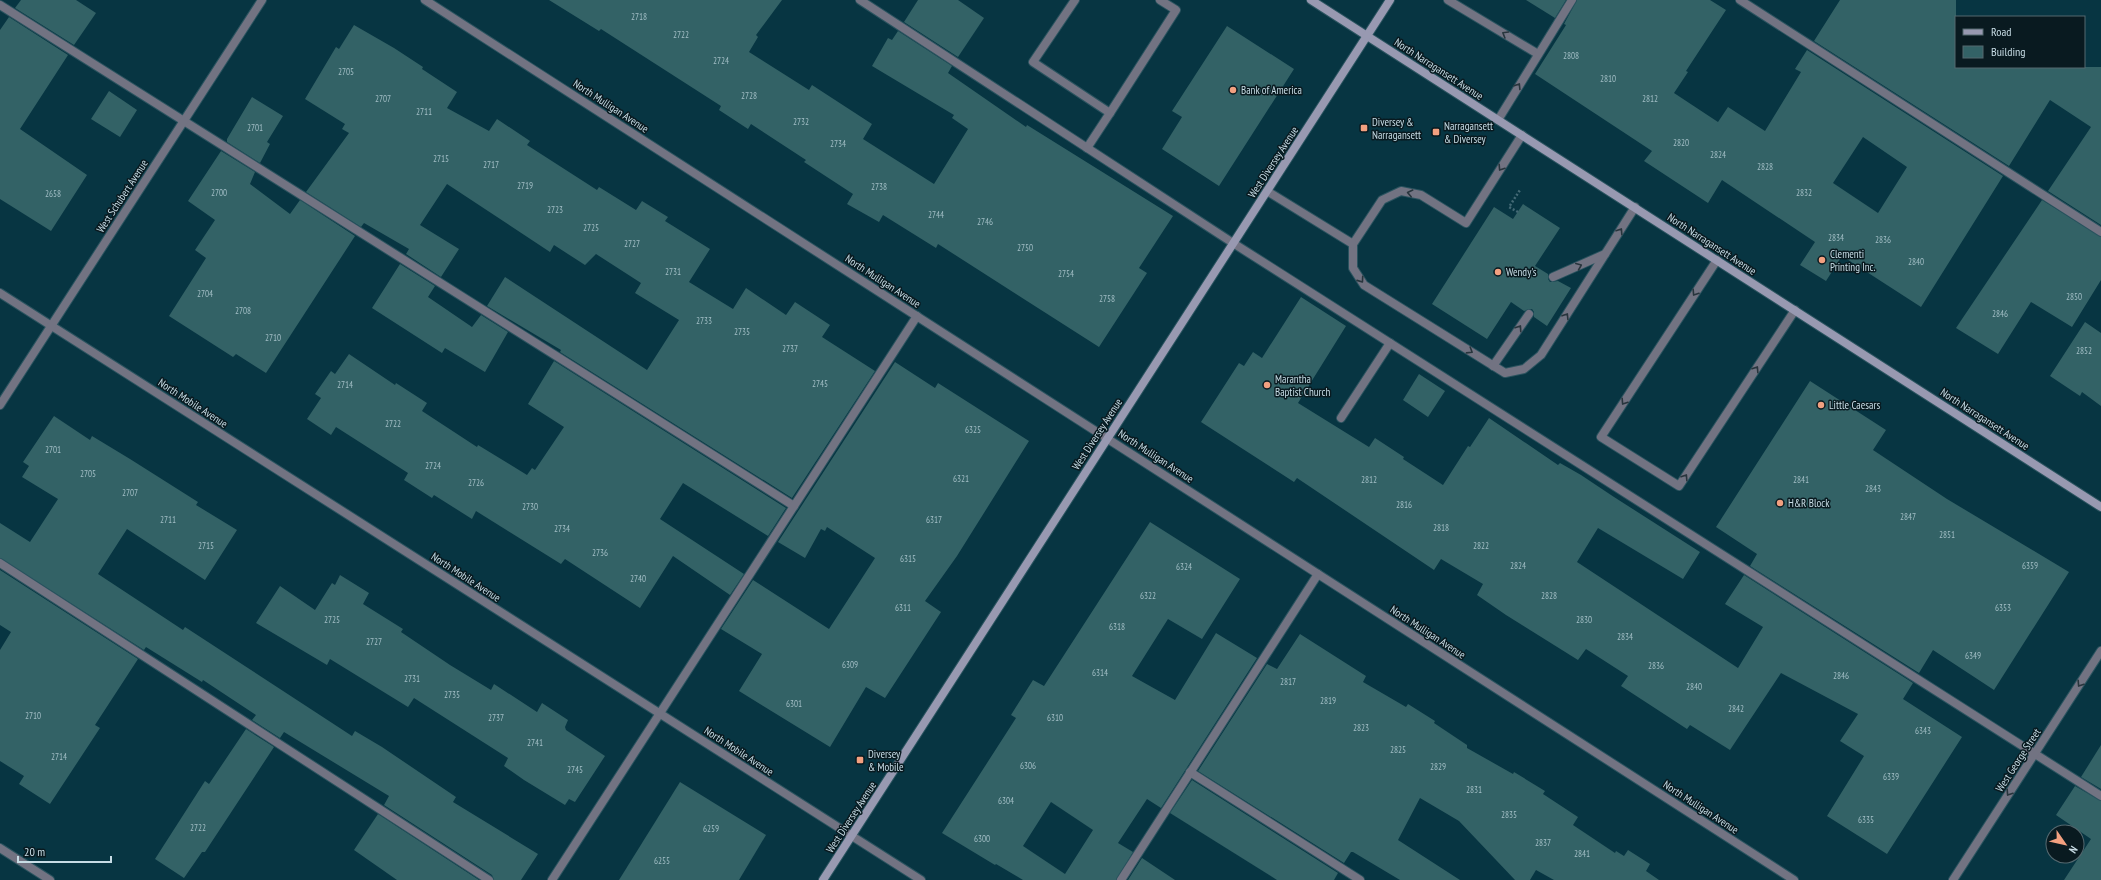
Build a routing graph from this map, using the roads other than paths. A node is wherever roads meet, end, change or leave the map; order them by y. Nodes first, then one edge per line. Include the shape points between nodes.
1 (262, 0) edge
2 (425, 0) edge
3 (860, 0) edge
4 (1074, 0) edge
5 (1160, 0) edge
6 (1311, 0) edge
7 (1390, 0) edge
8 (1448, 0) edge
9 (1572, 0) edge
10 (1740, 0) edge
11 (0, 5) edge
12 (1367, 36) junction
13 (1538, 54) junction
14 (1110, 113) junction
15 (184, 120) junction
16 (1498, 120) junction
17 (1522, 135) junction
18 (1087, 148) junction
19 (1267, 191) junction
20 (1635, 207) junction
21 (2101, 232) edge
22 (1233, 243) junction
23 (1353, 244) junction
24 (1605, 254) junction
25 (1717, 260) junction
26 (1553, 277) dead end
27 (0, 293) edge
28 (1795, 310) junction
29 (1528, 314) dead end
30 (918, 316) junction
31 (51, 326) junction
32 (1390, 343) junction
33 (1493, 366) junction
34 (0, 405) edge
35 (1341, 418) dead end
36 (1108, 438) junction
37 (794, 506) junction
38 (2101, 507) edge
39 (0, 563) edge
40 (1318, 574) junction
41 (2101, 651) edge
42 (660, 714) junction
43 (2035, 754) junction
44 (1190, 772) junction
45 (2101, 796) edge
46 (852, 836) junction
47 (0, 848) edge
48 (50, 880) edge
49 (489, 880) edge
50 (552, 880) edge
51 (823, 880) edge
52 (921, 880) edge
53 (1121, 880) edge
54 (1360, 880) edge
55 (1794, 880) edge
56 (1952, 880) edge

1 - 15 street, West Schubert Avenue
2 - 30 street, North Mulligan Avenue
3 - 18 street
4 - 14 street via 1033,62
5 - 14 street via 1176,10
6 - 12 main road, North Narragansett Avenue
7 - 12 main road, West Diversey Avenue
13 -> 8 street
9 - 13 street
10 - 21 street
11 - 15 street
12 - 16 main road, North Narragansett Avenue
12 - 19 main road, West Diversey Avenue
16 -> 13 street
14 - 18 street
15 - 31 street, West Schubert Avenue
15 - 37 street
16 - 17 main road, North Narragansett Avenue
17 - 20 main road, North Narragansett Avenue
17 -> 23 street via 1466,223 1421,195 1401,191 1382,200
18 - 22 street
19 - 22 main road, West Diversey Avenue
19 - 23 street
24 -> 20 street
20 - 25 main road, North Narragansett Avenue
22 - 32 street
22 - 36 main road, West Diversey Avenue
23 -> 33 street via 1353,268 1364,285
26 -> 24 street
33 -> 24 street via 1505,373 1524,369 1541,355
25 - 28 main road, North Narragansett Avenue
25 -> 28 street via 1601,437 1679,486
27 - 31 street, North Mobile Avenue
28 - 38 main road, North Narragansett Avenue
33 -> 29 street
30 - 36 street, North Mulligan Avenue
30 - 37 street
31 - 34 street, West Schubert Avenue
31 - 42 street, North Mobile Avenue
32 - 35 street
32 - 43 street
36 - 40 street, North Mulligan Avenue
36 - 46 main road, West Diversey Avenue
37 - 42 street
39 - 49 street
40 - 44 street
40 - 55 street, North Mulligan Avenue
41 -> 43 street, West George Street
42 - 46 street, North Mobile Avenue
42 - 50 street
43 - 45 street
43 -> 56 street, West George Street
44 - 53 street
44 - 54 street
46 - 51 main road, West Diversey Avenue
46 - 52 street, North Mobile Avenue
47 - 48 street

